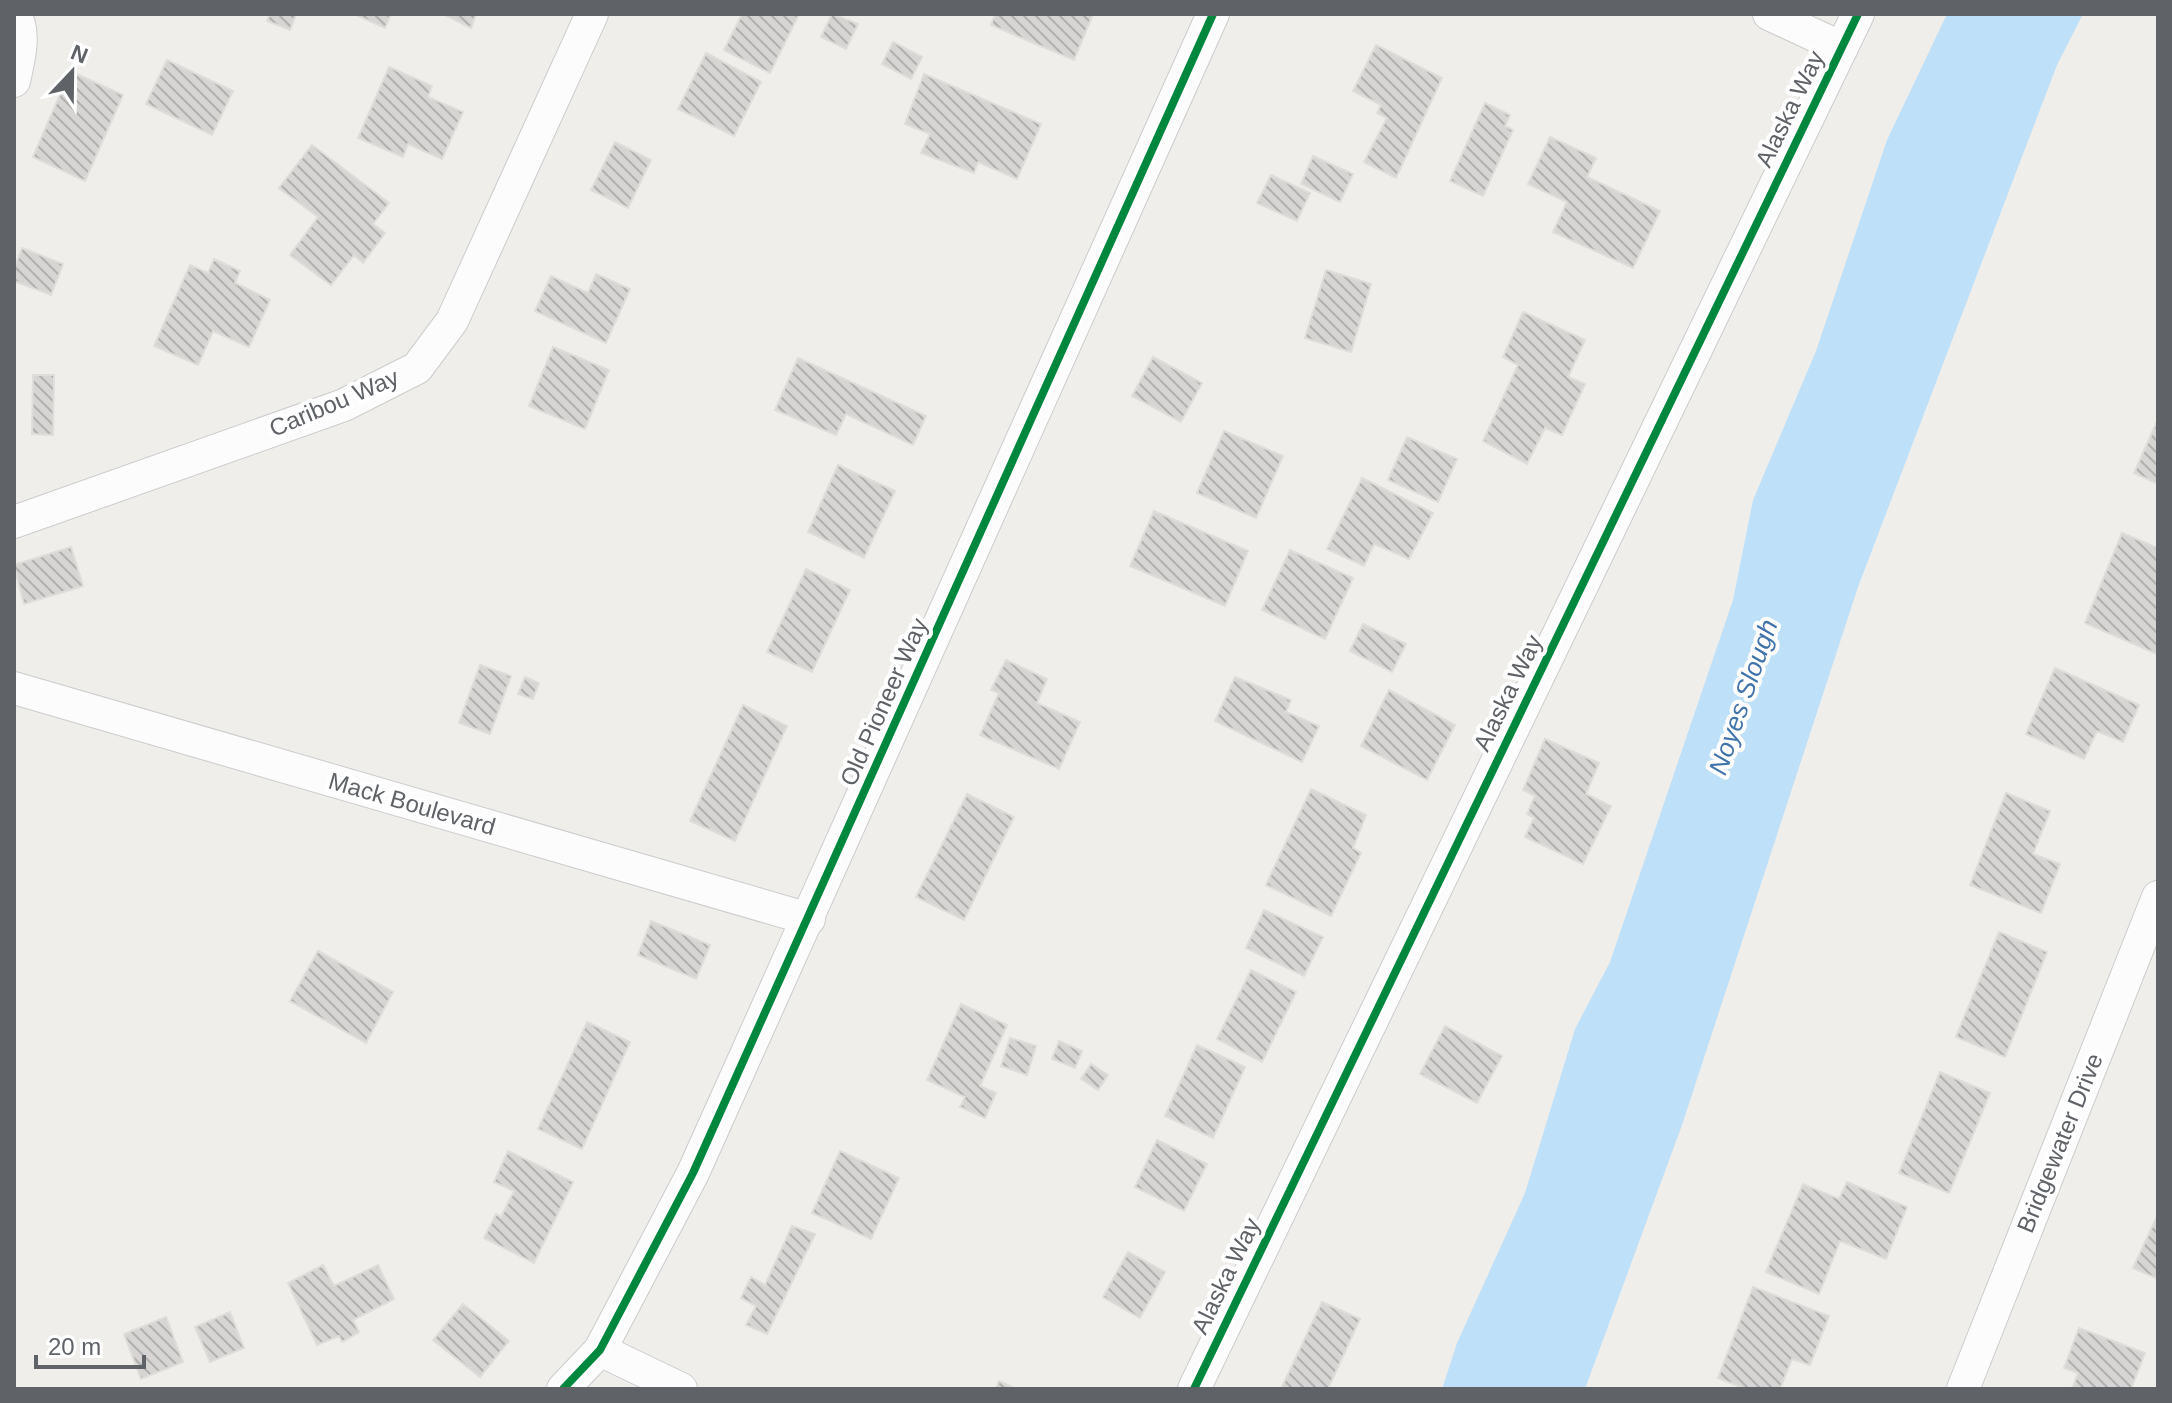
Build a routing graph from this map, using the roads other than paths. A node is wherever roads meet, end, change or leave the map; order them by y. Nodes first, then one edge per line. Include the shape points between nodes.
1 (14, 14) edge
2 (592, 14) edge
3 (1213, 14) edge
4 (1769, 14) edge
5 (1858, 14) edge
6 (1842, 48) junction
7 (14, 81) edge
8 (14, 522) edge
9 (14, 688) edge
10 (2158, 897) edge
11 (809, 919) junction
12 (600, 1350) junction
13 (563, 1389) edge
14 (681, 1389) edge
15 (1194, 1389) edge
16 (1963, 1389) edge

1 - 7 street via 20,45
2 - 8 street, Caribou Way via 452,321 417,368 344,405
3 - 11 street, Old Pioneer Way
4 - 6 street
5 - 6 street, Alaska Way
6 - 15 street, Alaska Way
9 - 11 street, Mack Boulevard
10 - 16 street, Bridgewater Drive
11 - 12 street, Old Pioneer Way via 693,1173
12 - 13 street, Old Pioneer Way
12 - 14 street

